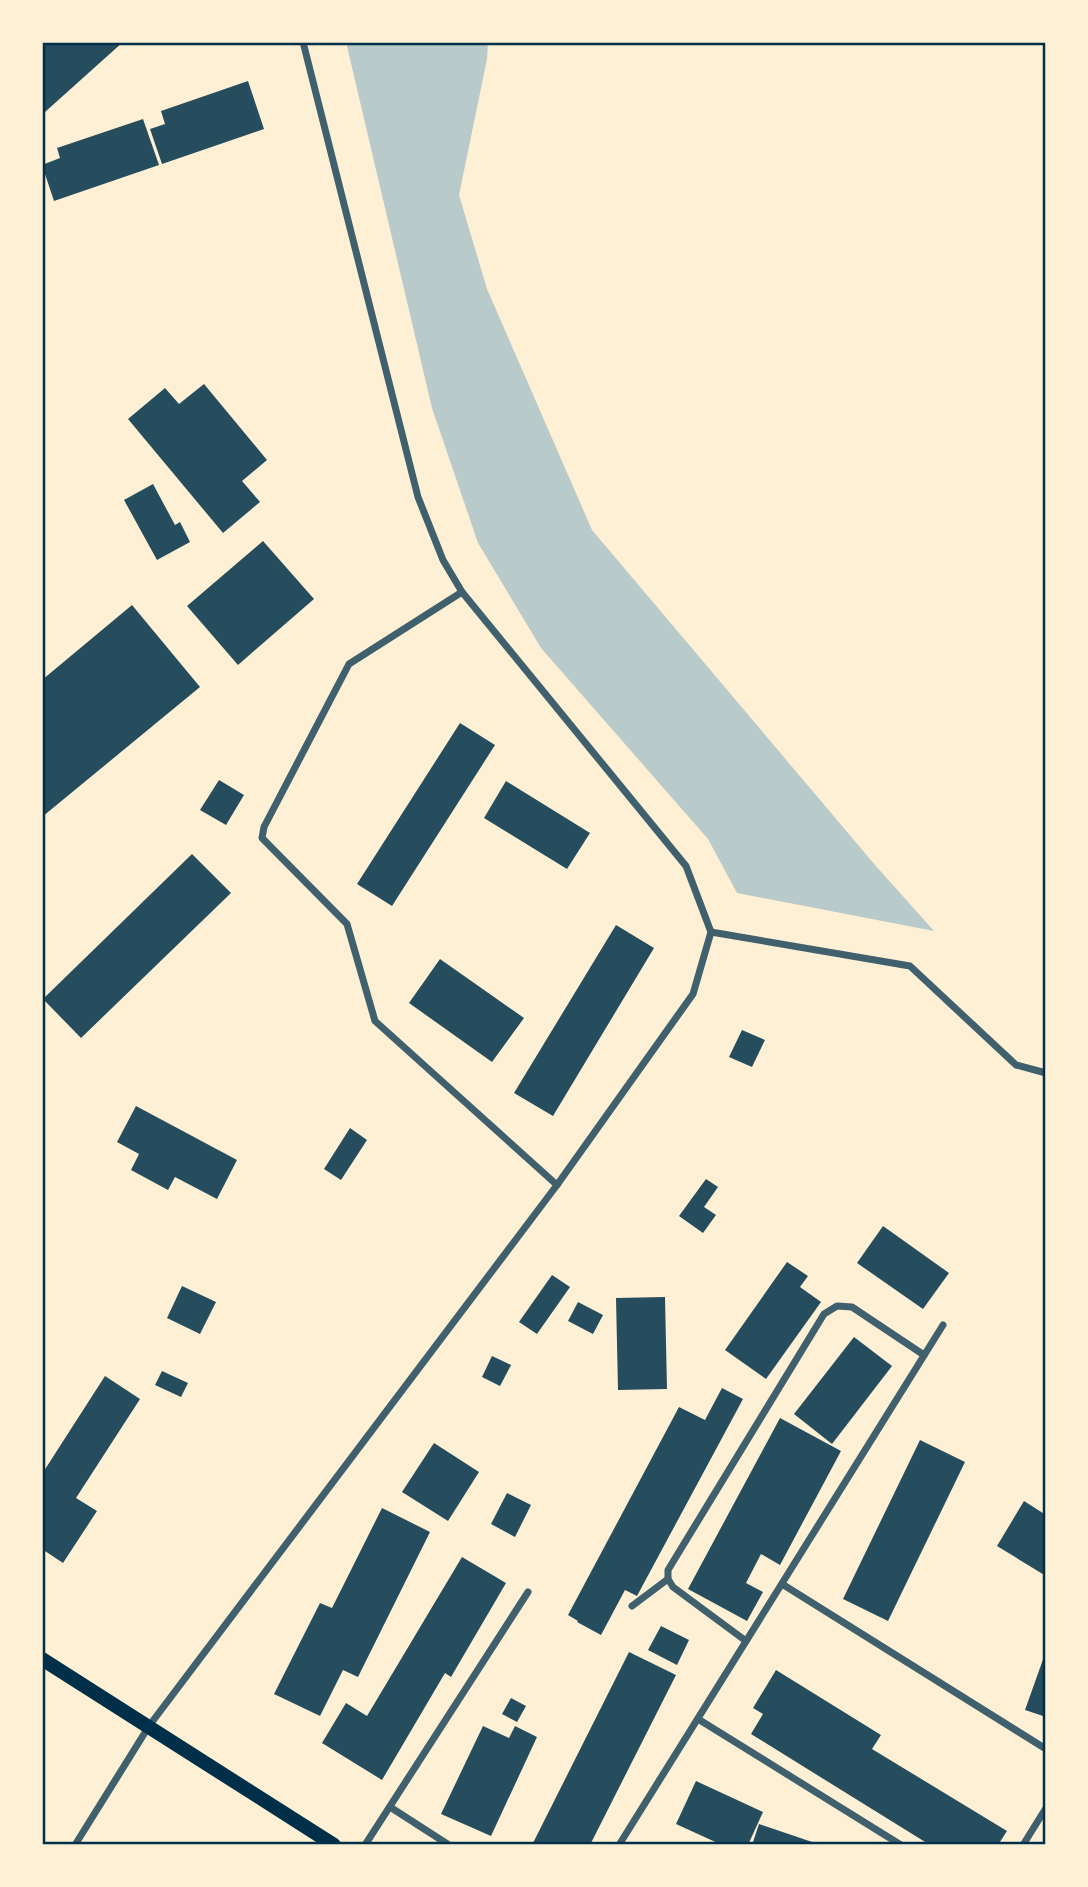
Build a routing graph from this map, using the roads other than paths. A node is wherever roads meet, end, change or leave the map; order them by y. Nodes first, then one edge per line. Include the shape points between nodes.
1 (303, 42) edge
2 (462, 592) junction
3 (711, 932) junction
4 (1046, 1073) edge
5 (556, 1185) junction
6 (943, 1325) dead end
7 (924, 1355) junction
8 (668, 1579) junction
9 (782, 1584) junction
10 (528, 1592) dead end
11 (632, 1606) dead end
12 (746, 1641) junction
13 (42, 1659) edge
14 (698, 1718) junction
15 (149, 1726) junction
16 (1046, 1749) edge
17 (390, 1807) junction
18 (1046, 1808) edge
19 (75, 1845) edge
20 (334, 1845) edge
21 (365, 1845) edge
22 (449, 1845) edge
23 (619, 1845) edge
24 (901, 1845) edge
25 (1023, 1845) edge

1 - 2 street via 418,497 443,560
2 - 3 street via 686,866
2 - 5 street via 349,664 261,838 346,924 375,1021
3 - 4 street via 910,966 1016,1065
3 - 5 street via 692,994
5 - 15 street
6 - 7 street
7 - 8 street via 859,1310 845,1305 824,1314 670,1566
7 - 9 street
8 - 11 street
8 - 12 street
9 - 12 street
9 - 16 street
10 - 17 street
12 - 14 street
13 - 15 main road
14 - 23 street
14 - 24 street
15 - 19 street
15 - 20 main road
17 - 21 street
17 - 22 street
18 - 25 street

